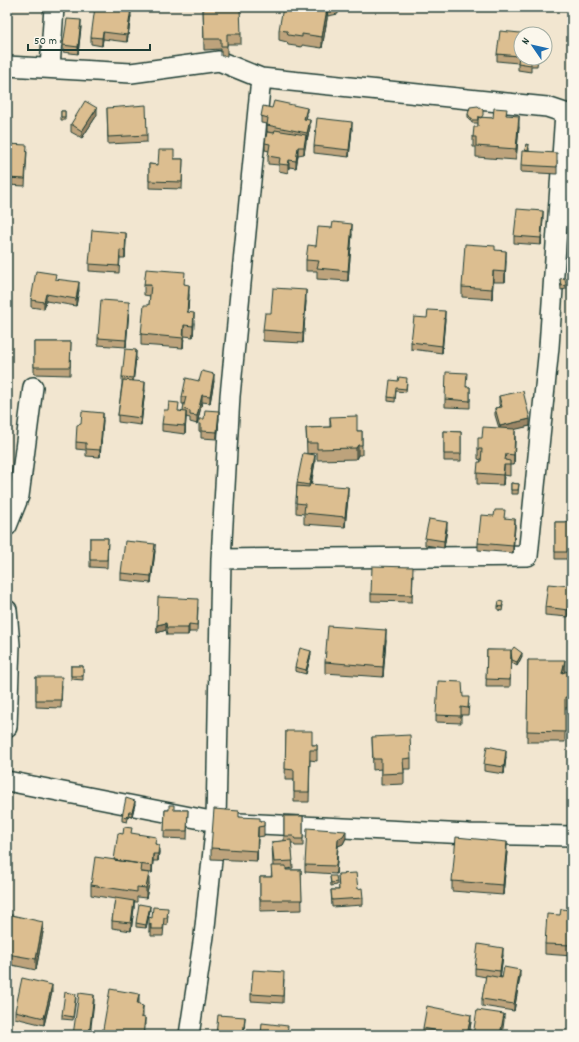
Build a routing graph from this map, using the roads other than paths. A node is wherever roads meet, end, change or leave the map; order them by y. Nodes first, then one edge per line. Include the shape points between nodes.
1 (54, 7) edge
2 (7, 66) edge
3 (50, 68) junction
4 (261, 78) junction
5 (569, 116) edge
6 (33, 386) dead end
7 (7, 526) edge
8 (221, 559) junction
9 (7, 610) edge
10 (7, 727) edge
11 (7, 780) edge
12 (216, 822) junction
13 (572, 836) edge
14 (189, 1035) edge

1 - 3 street
2 - 3 street
3 - 4 street via 131,73 218,61
4 - 5 street via 547,107
4 - 8 street via 230,396
5 - 8 street via 528,556
6 - 7 street via 19,496
8 - 12 street
9 - 10 street via 10,645
11 - 12 street
12 - 13 street via 469,834
12 - 14 street via 204,936

